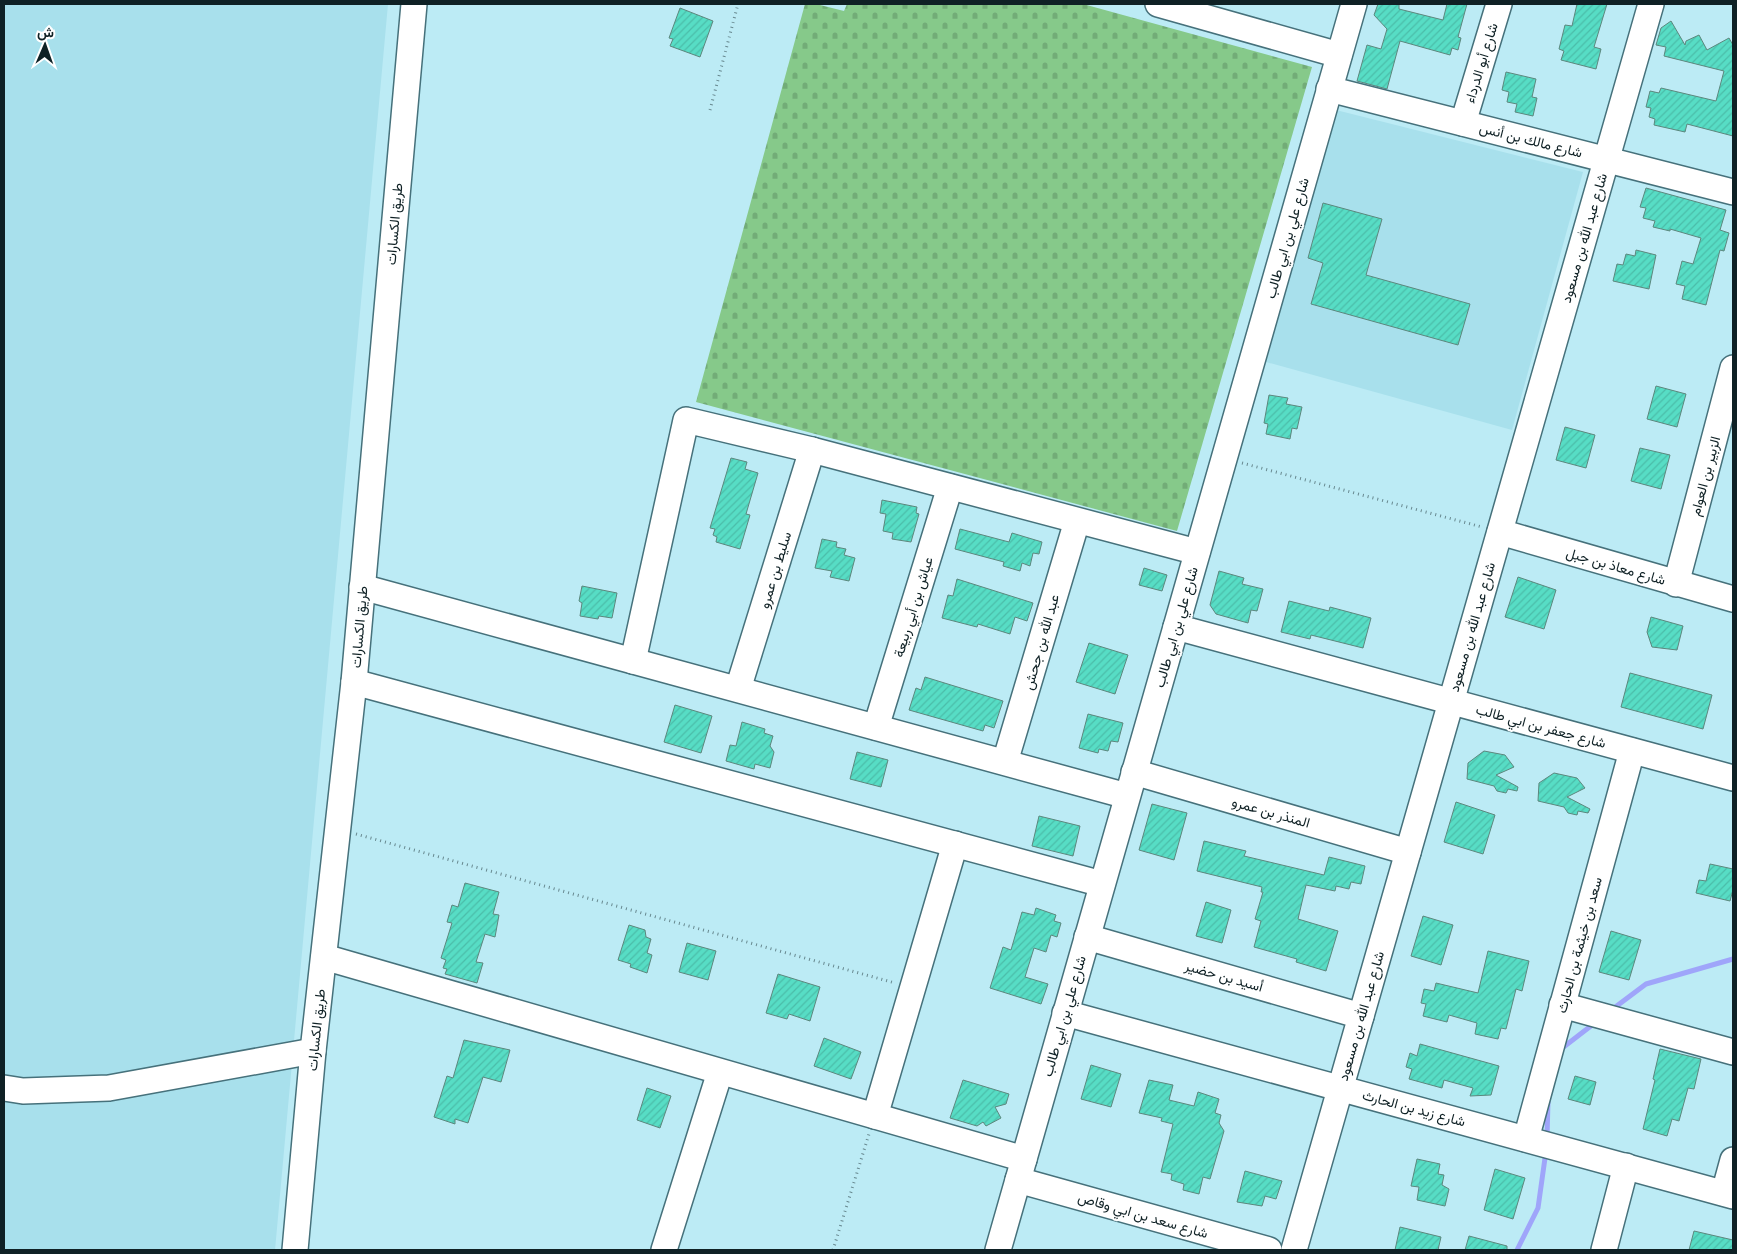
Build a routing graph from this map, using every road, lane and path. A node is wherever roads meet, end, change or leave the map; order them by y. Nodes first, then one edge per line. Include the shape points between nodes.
1 (414, 4) edge
2 (738, 4) edge
3 (1158, 4) edge
4 (1354, 4) edge
5 (1499, 4) edge
6 (1651, 4) edge
7 (1339, 55) junction
8 (1329, 89) junction
9 (710, 110) dead end
10 (1463, 123) junction
11 (1606, 160) junction
12 (1733, 192) edge
13 (1733, 368) edge
14 (1725, 435) edge
15 (812, 450) junction
16 (1224, 458) junction
17 (950, 487) junction
18 (1077, 521) junction
19 (1500, 532) junction
20 (1197, 552) junction
21 (1676, 584) junction
22 (362, 587) junction
23 (1733, 600) edge
24 (1176, 627) junction
25 (633, 661) junction
26 (354, 682) junction
27 (738, 689) junction
28 (1451, 702) junction
29 (876, 727) junction
30 (1632, 751) junction
31 (1005, 762) junction
32 (1134, 772) junction
33 (1733, 778) edge
34 (1127, 796) junction
35 (338, 829) junction
36 (955, 844) junction
37 (1408, 852) junction
38 (1102, 884) junction
39 (1087, 937) junction
40 (324, 957) junction
41 (913, 987) junction
42 (1562, 1005) junction
43 (1065, 1013) junction
44 (1361, 1016) junction
45 (313, 1051) junction
46 (1733, 1052) edge
47 (720, 1072) junction
48 (4, 1088) edge
49 (1340, 1088) junction
50 (875, 1116) junction
51 (1526, 1139) junction
52 (1733, 1160) edge
53 (1626, 1166) junction
54 (1021, 1169) junction
55 (1729, 1194) edge
56 (295, 1250) edge
57 (664, 1250) edge
58 (833, 1250) edge
59 (998, 1250) edge
60 (1269, 1250) edge
61 (1294, 1250) edge
62 (1604, 1250) edge

1 - 22 street, طريق الكسارات
2 - 9 path
3 - 7 street
4 - 7 street, شارع علي بن ابي طالب
5 - 10 street, شارع أبو الدرداء
6 - 11 street, شارع عبد الله بن مسعود
7 - 8 street, شارع علي بن ابي طالب
8 - 10 street, شارع مالك بن أنس
8 - 16 street, شارع علي بن ابي طالب
10 - 11 street, شارع مالك بن أنس
11 - 12 street, شارع مالك بن أنس
11 - 19 street, شارع عبد الله بن مسعود
13 - 14 street, الزبير بن العوام
14 - 21 street, الزبير بن العوام
15 - 17 street
15 - 25 street via 686,420
15 - 27 street, سليط بن عمرو
16 - 19 path
16 - 20 street, شارع علي بن ابي طالب
17 - 18 street
17 - 29 street, عياش بن أبي ربيعة
18 - 20 street
18 - 31 street, عبد الله بن جحش
19 - 21 street, شارع معاذ بن جبل
19 - 28 street, شارع عبد الله بن مسعود
20 - 24 street, شارع علي بن ابي طالب
21 - 23 street, شارع معاذ بن جبل
22 - 25 street
22 - 26 street, طريق الكسارات
24 - 28 street, شارع جعفر بن ابي طالب
24 - 32 street, شارع علي بن ابي طالب
25 - 27 street
26 - 35 street, طريق الكسارات
26 - 36 street
27 - 29 street
28 - 30 street, شارع جعفر بن ابي طالب
28 - 37 street, شارع عبد الله بن مسعود
29 - 31 street
30 - 33 street, شارع جعفر بن ابي طالب
30 - 42 street, سعد بن خيثمة بن الحارث
31 - 34 street
32 - 34 street, شارع علي بن ابي طالب
32 - 37 street, المنذر بن عمرو
34 - 38 street, شارع علي بن ابي طالب
35 - 40 street, طريق الكسارات
35 - 41 path
36 - 38 street
36 - 41 street
37 - 44 street, شارع عبد الله بن مسعود
38 - 39 street, شارع علي بن ابي طالب
39 - 43 street, شارع علي بن ابي طالب
39 - 44 street, أسيد بن حضير
40 - 45 street, طريق الكسارات
40 - 47 street, شارع سعد بن ابي وقاص
41 - 50 street
42 - 46 street
42 - 51 street, سعد بن خيثمة بن الحارث
43 - 49 street, شارع زيد بن الحارث
43 - 54 street, شارع علي بن ابي طالب
44 - 49 street, شارع عبد الله بن مسعود
45 - 48 street via 110,1088 22,1091
45 - 56 street, طريق الكسارات
47 - 50 street, شارع سعد بن ابي وقاص
47 - 57 street
49 - 51 street, شارع زيد بن الحارث
49 - 61 street, شارع عبد الله بن مسعود
50 - 54 street, شارع سعد بن ابي وقاص
50 - 58 path
51 - 53 street, شارع زيد بن الحارث
52 - 55 street
53 - 55 street, شارع زيد بن الحارث
53 - 62 street
54 - 59 street, شارع علي بن ابي طالب
54 - 60 street, شارع سعد بن ابي وقاص

